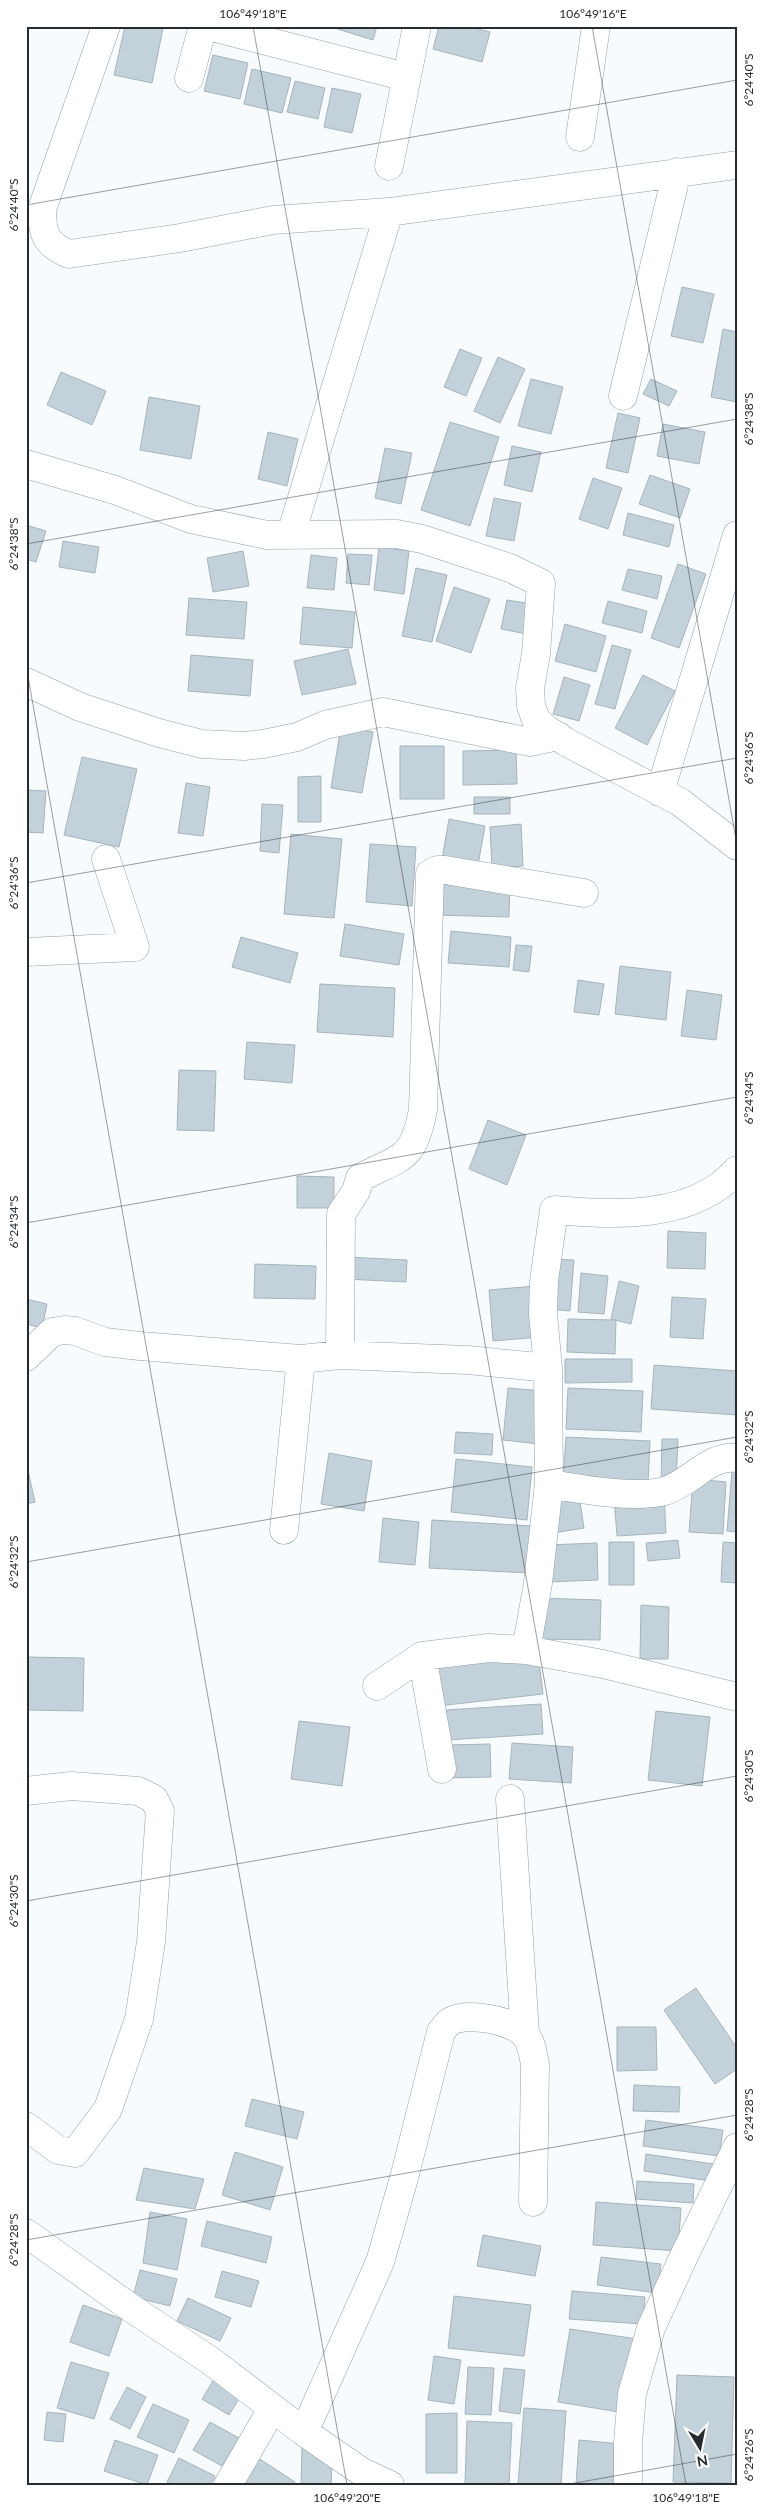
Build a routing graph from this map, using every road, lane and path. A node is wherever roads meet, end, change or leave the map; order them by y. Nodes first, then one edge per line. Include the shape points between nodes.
1 (106, 26) edge
2 (204, 26) edge
3 (208, 26) edge
4 (417, 26) edge
5 (596, 26) edge
6 (406, 77) junction
7 (189, 78) dead end
8 (580, 137) dead end
9 (737, 165) edge
10 (389, 166) dead end
11 (677, 172) junction
12 (389, 212) junction
13 (623, 396) dead end
14 (26, 464) edge
15 (291, 534) junction
16 (737, 534) edge
17 (26, 682) edge
18 (558, 736) junction
19 (660, 792) junction
20 (737, 846) edge
21 (106, 859) dead end
22 (584, 892) dead end
23 (26, 952) edge
24 (737, 1170) edge
25 (340, 1355) junction
26 (26, 1357) edge
27 (301, 1359) junction
28 (548, 1368) junction
29 (737, 1458) edge
30 (550, 1484) junction
31 (284, 1530) dead end
32 (526, 1650) junction
33 (422, 1656) junction
34 (377, 1686) dead end
35 (737, 1696) edge
36 (442, 1769) dead end
37 (26, 1791) edge
38 (510, 1799) dead end
39 (525, 2034) junction
40 (26, 2126) edge
41 (737, 2147) edge
42 (533, 2202) dead end
43 (26, 2233) edge
44 (272, 2409) junction
45 (304, 2432) junction
46 (228, 2485) edge
47 (390, 2485) edge
48 (628, 2485) edge

1 - 12 street via 42,209 42,229 54,248 69,254 273,220
2 - 7 street
3 - 6 street
4 - 6 street
5 - 8 street
6 - 10 street
9 - 11 street
11 - 12 street
11 - 13 street
12 - 15 street
14 - 15 street via 115,490 191,519 267,535
15 - 18 street via 397,534 510,568 541,583 531,706 536,720
16 - 19 street
17 - 18 street via 80,707 202,744 263,744 297,737 325,724 383,712 530,742
18 - 19 street
19 - 20 street via 680,802
21 - 23 street via 135,947
22 - 25 street via 445,870 430,874 422,1110 418,1134 410,1149 395,1163 360,1178 356,1191 341,1214
24 - 28 street via 728,1180 691,1201 653,1211 610,1215 554,1210 544,1281 543,1314
25 - 27 street
25 - 28 street via 468,1360
26 - 27 street via 52,1332 65,1330 114,1343
27 - 31 street
28 - 30 street
29 - 30 street via 719,1458 665,1491 594,1491
30 - 32 street
32 - 33 street via 489,1648
32 - 35 street via 603,1664
33 - 34 street
33 - 36 street
37 - 40 street via 71,1786 138,1791 154,1799 160,1811 151,1942 139,2020 108,2109 75,2154 58,2150
38 - 39 street
39 - 42 street via 535,2064
39 - 45 street via 484,2017 460,2017 449,2022 441,2032 380,2262
41 - 48 street via 651,2328 632,2394
43 - 44 street via 211,2361
44 - 45 street
44 - 46 street
45 - 47 street via 362,2472

